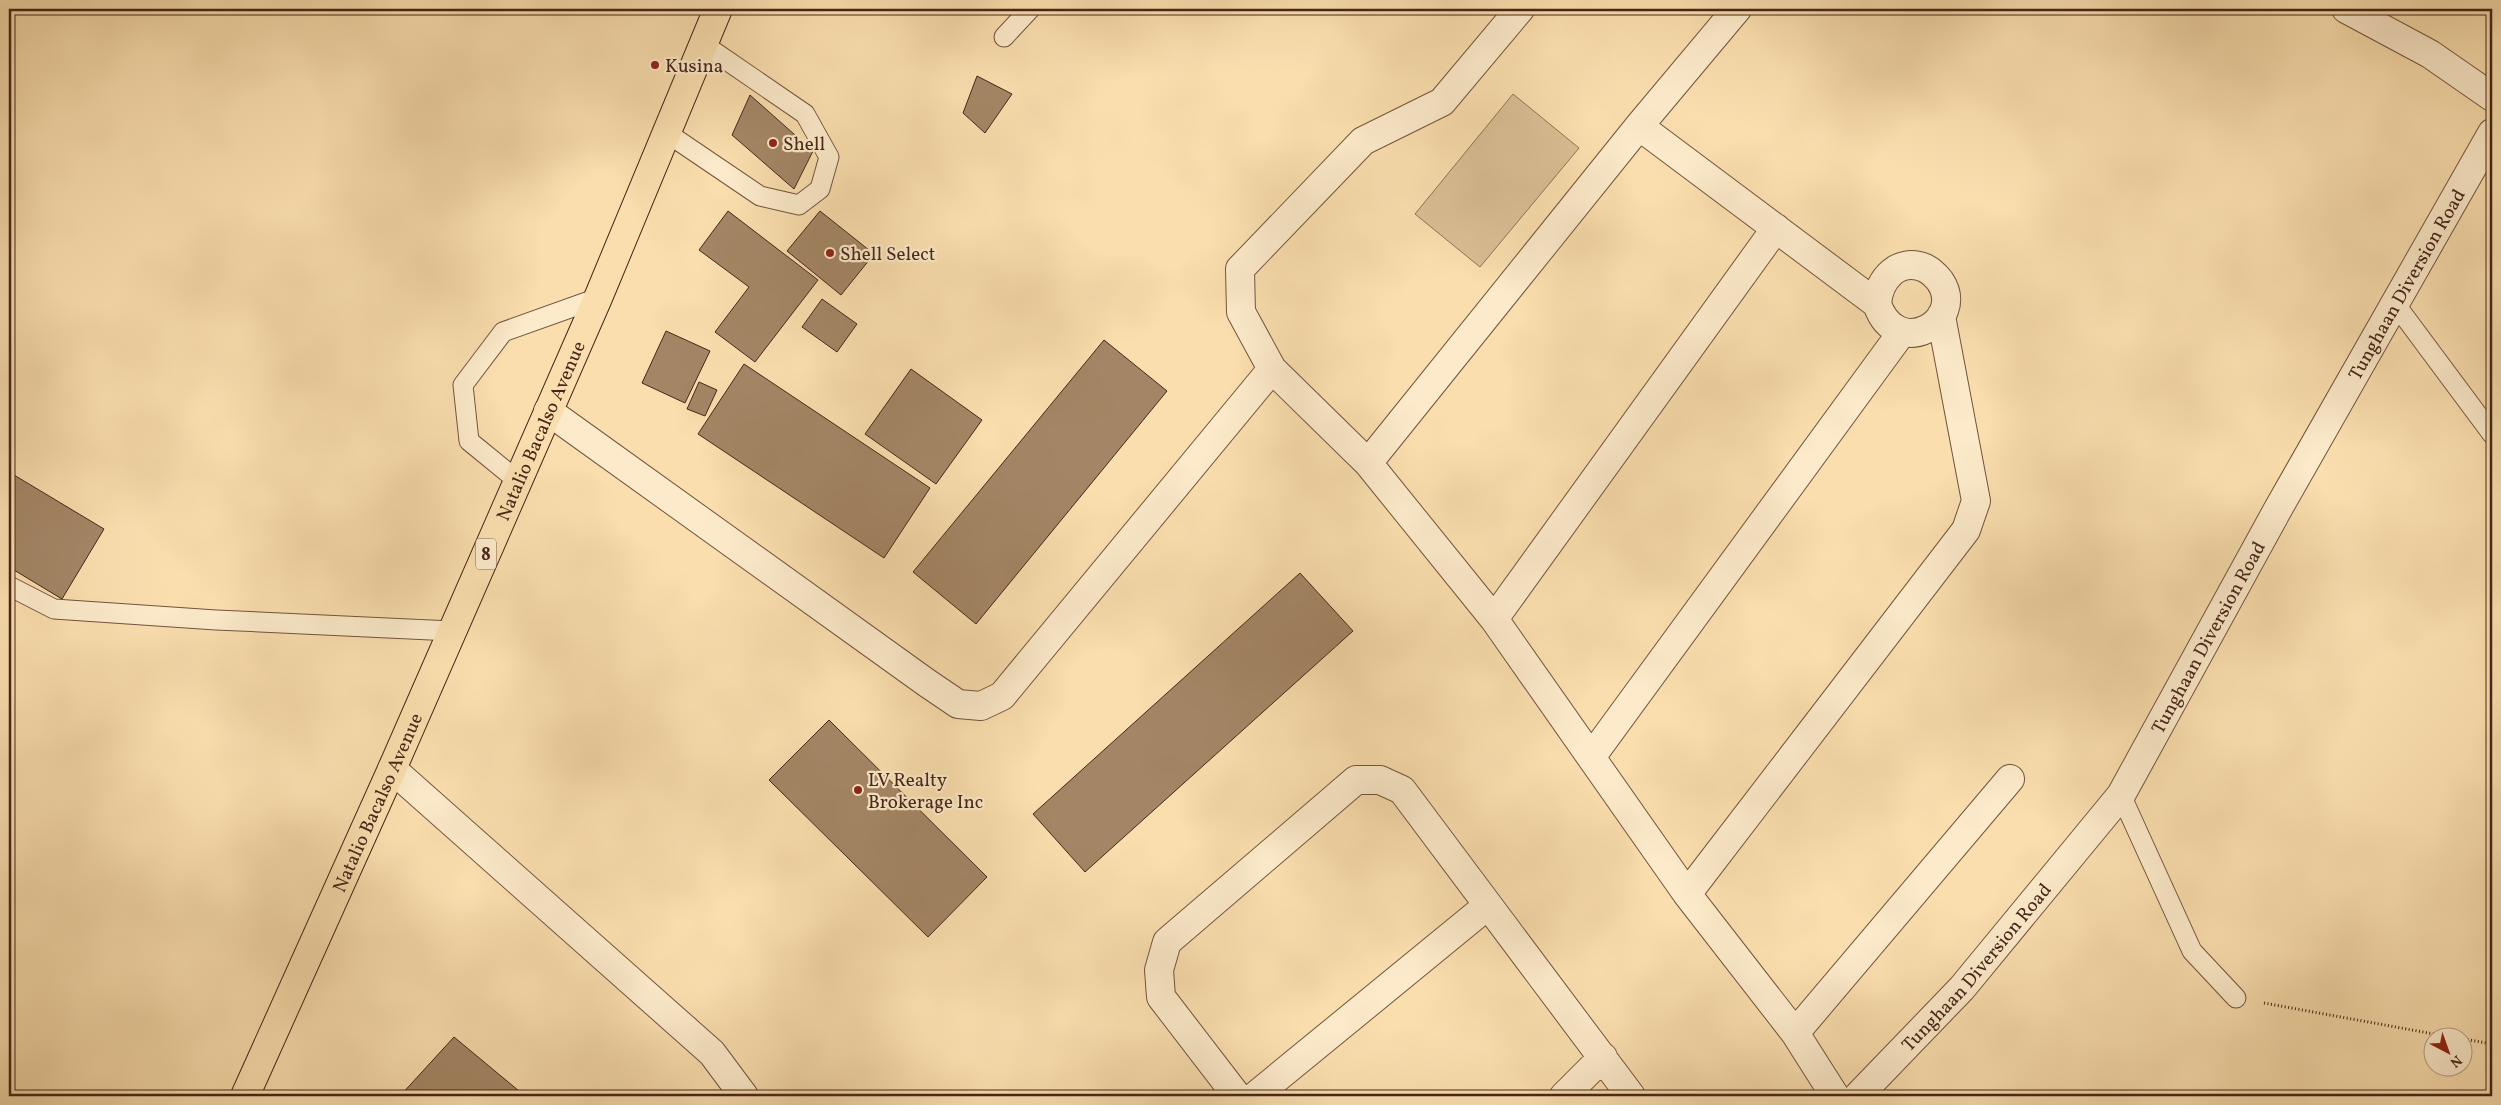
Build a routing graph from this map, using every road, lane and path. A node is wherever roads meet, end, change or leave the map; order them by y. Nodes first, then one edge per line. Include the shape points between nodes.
1 (718, 9) edge
2 (1030, 9) edge
3 (1520, 9) edge
4 (1737, 9) edge
5 (2346, 9) edge
6 (1004, 37) dead end
7 (703, 44) junction
8 (2492, 97) edge
9 (1639, 126) junction
10 (666, 133) junction
11 (2492, 133) edge
12 (1776, 228) junction
13 (598, 298) junction
14 (1877, 304) junction
15 (2396, 305) junction
16 (1941, 316) junction
17 (1902, 332) junction
18 (1272, 369) junction
19 (548, 411) junction
20 (2492, 434) edge
21 (1368, 463) junction
22 (518, 481) junction
23 (9, 586) edge
24 (1494, 619) junction
25 (452, 631) junction
26 (1592, 756) junction
27 (392, 769) junction
28 (2010, 779) dead end
29 (2121, 795) junction
30 (1687, 894) junction
31 (1487, 906) junction
32 (2236, 998) joint
33 (2424, 1032) edge
34 (1795, 1033) junction
35 (2474, 1041) edge
36 (2492, 1044) edge
37 (1603, 1057) junction
38 (245, 1096) edge
39 (744, 1096) edge
40 (1237, 1096) edge
41 (1255, 1096) edge
42 (1564, 1096) edge
43 (1631, 1096) edge
44 (1835, 1096) edge
45 (1858, 1096) edge

1 - 7 highway, Natalio Bacalso Avenue / 8
2 - 6 lane
3 - 18 street via 1442,102 1363,141 1240,269 1241,312
4 - 9 street
5 - 8 street via 2430,54
7 - 10 highway, Natalio Bacalso Avenue / 8
7 - 10 lane via 805,114 829,157 820,189 799,205 760,196
9 - 12 street
9 - 21 street
10 - 13 highway, Natalio Bacalso Avenue / 8
11 - 15 street, Tunghaan Diversion Road
12 - 14 street
12 - 24 street
13 - 19 highway, Natalio Bacalso Avenue / 8
13 - 22 lane via 503,332 463,385 469,441
14 - 16 street via 1881,283 1888,275 1896,269 1917,266 1928,269 1942,285 1946,295
14 - 17 street via 1886,322
15 - 20 lane
15 - 29 street, Tunghaan Diversion Road via 2278,509
16 - 17 street via 1924,331
16 - 30 street via 1976,501 1966,530
17 - 26 street
18 - 19 street via 1002,696 981,706 958,704 927,683
18 - 21 street
19 - 22 highway, Natalio Bacalso Avenue / 8
21 - 24 street
22 - 25 highway, Natalio Bacalso Avenue / 8
23 - 25 lane via 54,609
24 - 26 street
25 - 27 highway, Natalio Bacalso Avenue / 8
26 - 30 street
27 - 38 highway, Natalio Bacalso Avenue / 8
27 - 39 street via 712,1053
28 - 34 street
29 - 32 lane via 2192,951
29 - 45 street, Tunghaan Diversion Road via 1962,988
30 - 34 street
31 - 37 street
31 - 40 street via 1402,790 1380,780 1356,780 1167,942 1159,970 1161,997
31 - 41 street
32 - 33 path
34 - 44 street
35 - 36 path
37 - 42 street
37 - 43 street

